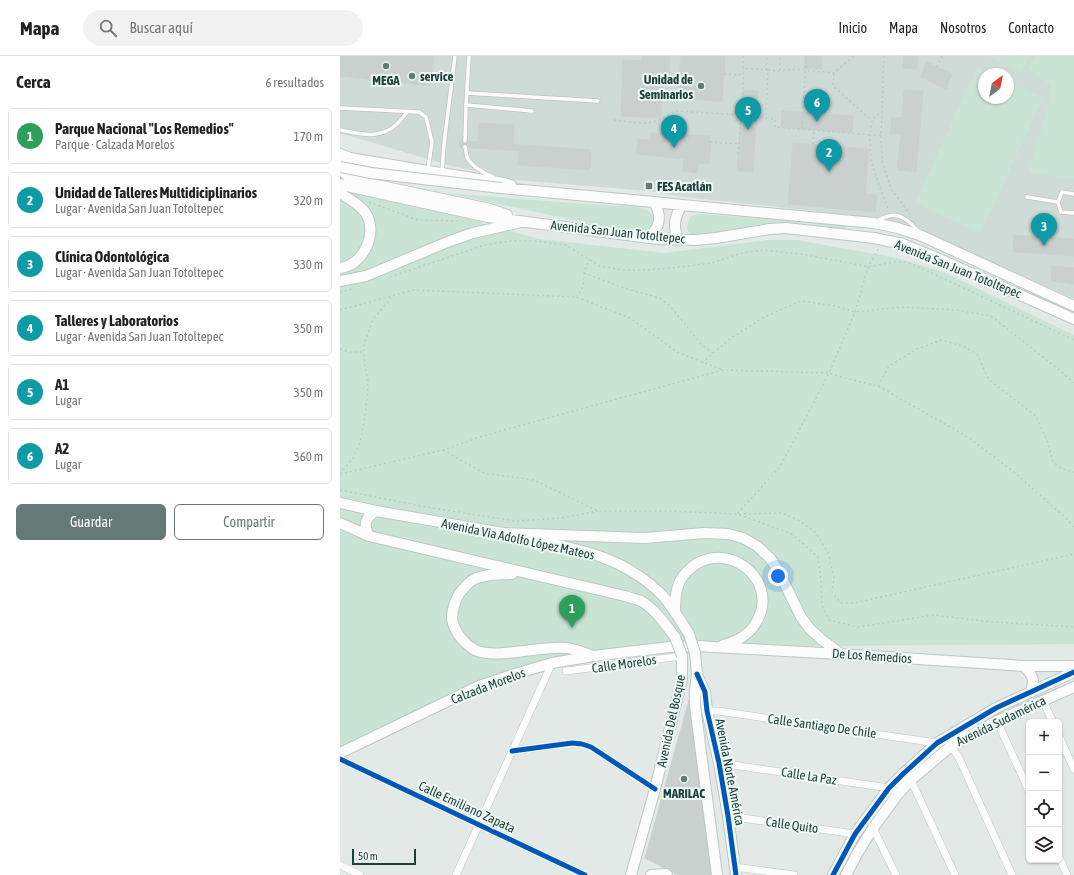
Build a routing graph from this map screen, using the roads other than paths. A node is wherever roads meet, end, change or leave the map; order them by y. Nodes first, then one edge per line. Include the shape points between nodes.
1 (455, 56) edge
2 (469, 56) edge
3 (467, 93) junction
4 (598, 101) dead end
5 (466, 105) junction
6 (340, 108) edge
7 (532, 111) dead end
8 (407, 112) junction
9 (340, 130) edge
10 (465, 141) dead end
11 (465, 147) dead end
12 (340, 154) edge
13 (350, 158) junction
14 (340, 167) edge
15 (428, 171) junction
16 (442, 174) junction
17 (340, 184) edge
18 (502, 185) junction
19 (340, 193) edge
20 (1074, 194) edge
21 (1027, 197) dead end
22 (654, 202) junction
23 (1058, 202) junction
24 (682, 205) junction
25 (1074, 213) edge
26 (524, 222) junction
27 (874, 223) junction
28 (919, 232) junction
29 (648, 238) junction
30 (678, 240) junction
31 (340, 268) edge
32 (340, 281) edge
33 (1073, 305) edge
34 (1074, 319) edge
35 (340, 503) edge
36 (376, 511) junction
37 (340, 523) edge
38 (504, 533) junction
39 (369, 536) junction
40 (525, 573) junction
41 (675, 613) junction
42 (689, 634) joint
43 (670, 647) joint
44 (713, 647) junction
45 (841, 654) junction
46 (593, 656) junction
47 (682, 656) junction
48 (552, 663) junction
49 (1024, 666) junction
50 (1071, 670) edge
51 (566, 671) dead end
52 (697, 674) junction
53 (1071, 688) edge
54 (1031, 692) junction
55 (1043, 701) junction
56 (708, 711) junction
57 (1052, 719) edge
58 (997, 721) junction
59 (937, 743) junction
60 (1062, 743) edge
61 (951, 746) junction
62 (512, 751) junction
63 (340, 753) edge
64 (340, 759) edge
65 (719, 763) junction
66 (1074, 769) edge
67 (907, 777) junction
68 (1026, 784) edge
69 (889, 788) junction
70 (656, 790) junction
71 (898, 794) junction
72 (728, 816) junction
73 (479, 825) junction
74 (873, 828) junction
75 (855, 834) junction
76 (1062, 863) edge
77 (340, 865) edge
78 (735, 871) edge
79 (360, 875) edge
80 (456, 875) edge
81 (585, 875) edge
82 (632, 875) edge
83 (651, 875) edge
84 (667, 875) edge
85 (717, 875) edge
86 (794, 875) edge
87 (833, 875) edge
88 (846, 875) edge
89 (896, 875) edge
90 (955, 875) edge
91 (1012, 875) edge
92 (1067, 875) edge

1 - 16 lane
2 - 3 lane
3 - 4 lane
3 - 5 lane
5 - 7 lane
5 - 10 lane
6 - 8 lane
8 - 9 lane via 396,125 383,133 367,135
8 - 15 lane via 419,112 426,117 432,142
11 - 18 lane via 467,158
12 - 13 main road
13 - 15 main road
13 - 26 main road via 342,165 343,172 353,180 490,209
14 - 18 main road, Avenida San Juan Totoltepec, bridge via 371,173
15 - 16 main road
16 - 18 main road
17 - 26 main road, Avenida San Juan Totoltepec via 488,217
18 - 22 main road, Avenida San Juan Totoltepec via 530,191
19 - 31 main road via 365,211 370,223 367,248 352,263
20 - 23 lane via 1062,192
21 - 23 lane
22 - 24 main road, Avenida San Juan Totoltepec
22 - 29 main road via 660,217 654,232
23 - 25 lane via 1061,212
24 - 27 main road, Avenida San Juan Totoltepec
24 - 30 main road via 675,222
26 - 29 main road, Avenida San Juan Totoltepec
26 - 32 main road via 473,233 366,276
27 - 28 main road, Avenida San Juan Totoltepec
27 - 28 lane via 888,216 903,217
28 - 33 main road, Avenida San Juan Totoltepec
29 - 30 main road, Avenida San Juan Totoltepec
30 - 34 main road, Avenida San Juan Totoltepec via 716,238 786,228 874,238 903,244
35 - 36 main road, Avenida Via Adolfo López Mateos
36 - 38 main road, Avenida Via Adolfo López Mateos
36 - 39 main road via 366,522
37 - 39 main road
38 - 41 main road, Avenida Via Adolfo López Mateos via 592,553 610,560 646,581 662,595
38 - 45 main road via 645,538 704,533 728,534 743,538 758,546 770,558 780,572 801,617 820,639
39 - 40 main road
40 - 46 main road via 491,575 473,580 460,591 452,619 456,632 465,643 475,650 489,653 566,648
40 - 47 main road, Avenida Del Bosque, bridge via 641,601 654,610 675,636
41 - 42 main road, Avenida Via Adolfo López Mateos
41 - 44 main road via 678,585 686,572 697,563 711,558 726,558 740,563 752,572 760,584 763,599 761,614 754,627 744,637
42 - 52 main road, Avenida Norte América, bridge via 695,653
43 - 44 main road, De Los Remedios
43 - 46 main road, Calzada Morelos
44 - 45 main road, De Los Remedios
45 - 49 main road, De Los Remedios
46 - 48 main road, Calzada Morelos
47 - 51 street, Calle Morelos
47 - 70 main road, Avenida Del Bosque via 682,679
48 - 62 street
48 - 63 main road, Calzada Morelos via 479,686
49 - 50 main road, De Los Remedios
49 - 54 main road via 1033,678
50 - 53 main road
50 - 54 main road, Avenida Sudamérica
52 - 56 main road, Avenida Norte América
52 - 85 main road, Avenida Norte América via 695,706
53 - 55 main road, Avenida Sudamérica
54 - 59 main road, Avenida Sudamérica via 996,708
55 - 57 street
55 - 58 main road, Avenida Sudamérica
56 - 59 street, Calle Santiago De Chile
56 - 65 main road, Avenida Norte América
58 - 61 main road, Avenida Sudamérica
58 - 68 street
59 - 67 main road, Avenida Sudamérica
60 - 66 street
61 - 67 main road, Avenida Sudamérica
61 - 91 street
62 - 70 street via 582,744 591,747
62 - 73 street
64 - 73 street, Calle Emiliano Zapata
65 - 69 street, Calle La Paz
65 - 72 main road, Avenida Norte América
67 - 69 main road, Avenida Sudamérica
67 - 71 main road, Avenida Sudamérica
67 - 90 street
69 - 71 street, Calle La Paz
69 - 75 main road, Avenida Sudamérica
70 - 82 main road, Avenida Del Bosque
71 - 74 main road, Avenida Sudamérica
72 - 75 street, Calle Quito
72 - 78 main road, Avenida Norte América
73 - 80 street
73 - 81 street, Calle Emiliano Zapata
74 - 88 main road, Avenida Sudamérica
74 - 89 street
75 - 87 main road, Avenida Sudamérica
76 - 92 street
77 - 79 street
78 - 86 street
83 - 84 main road

